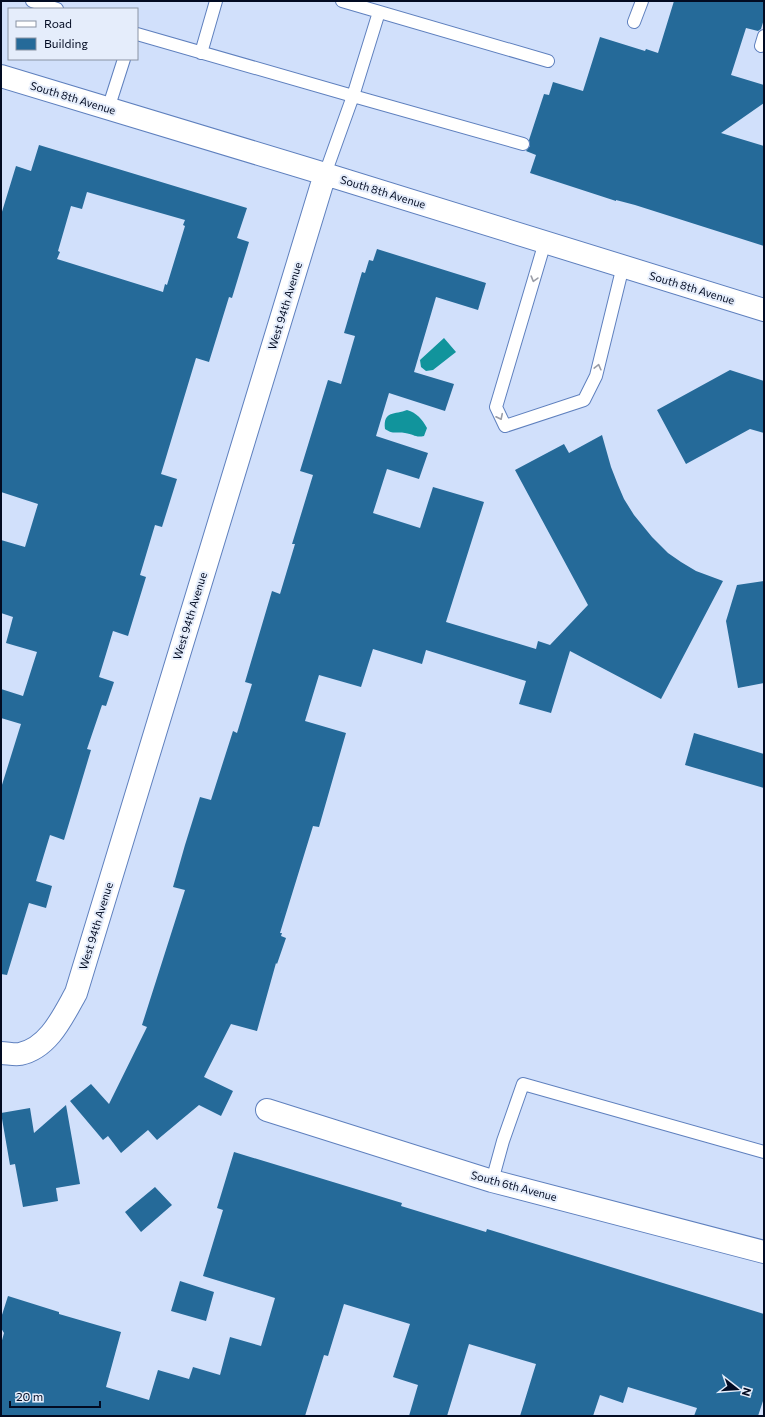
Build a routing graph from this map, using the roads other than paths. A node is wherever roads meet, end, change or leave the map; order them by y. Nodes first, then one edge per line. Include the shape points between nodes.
1 (32, 1) edge
2 (216, 1) edge
3 (342, 1) edge
4 (642, 1) edge
5 (54, 8) edge
6 (379, 12) junction
7 (634, 22) dead end
8 (138, 34) edge
9 (201, 53) junction
10 (124, 60) edge
11 (548, 61) dead end
12 (1, 76) edge
13 (353, 96) junction
14 (108, 109) junction
15 (523, 144) dead end
16 (325, 174) junction
17 (545, 242) junction
18 (623, 266) junction
19 (764, 310) edge
20 (1, 1053) edge
21 (267, 1110) dead end
22 (764, 1152) edge
23 (492, 1181) junction
24 (764, 1252) edge

1 - 5 lane
2 - 9 lane
3 - 6 lane
4 - 7 lane
6 - 11 lane
6 - 13 lane
8 - 9 lane
9 - 13 lane
10 - 14 lane
12 - 14 street, South 8th Avenue
13 - 15 lane
13 - 16 lane
14 - 16 street, South 8th Avenue
16 - 17 street, South 8th Avenue
16 - 20 street, West 94th Avenue via 76,993 59,1024 37,1048 19,1054
17 - 18 street, South 8th Avenue
17 -> 18 lane via 496,407 505,426 584,400 596,376
18 - 19 street, South 8th Avenue
21 - 23 street, South 6th Avenue
22 - 23 lane via 522,1084
23 - 24 street, South 6th Avenue

